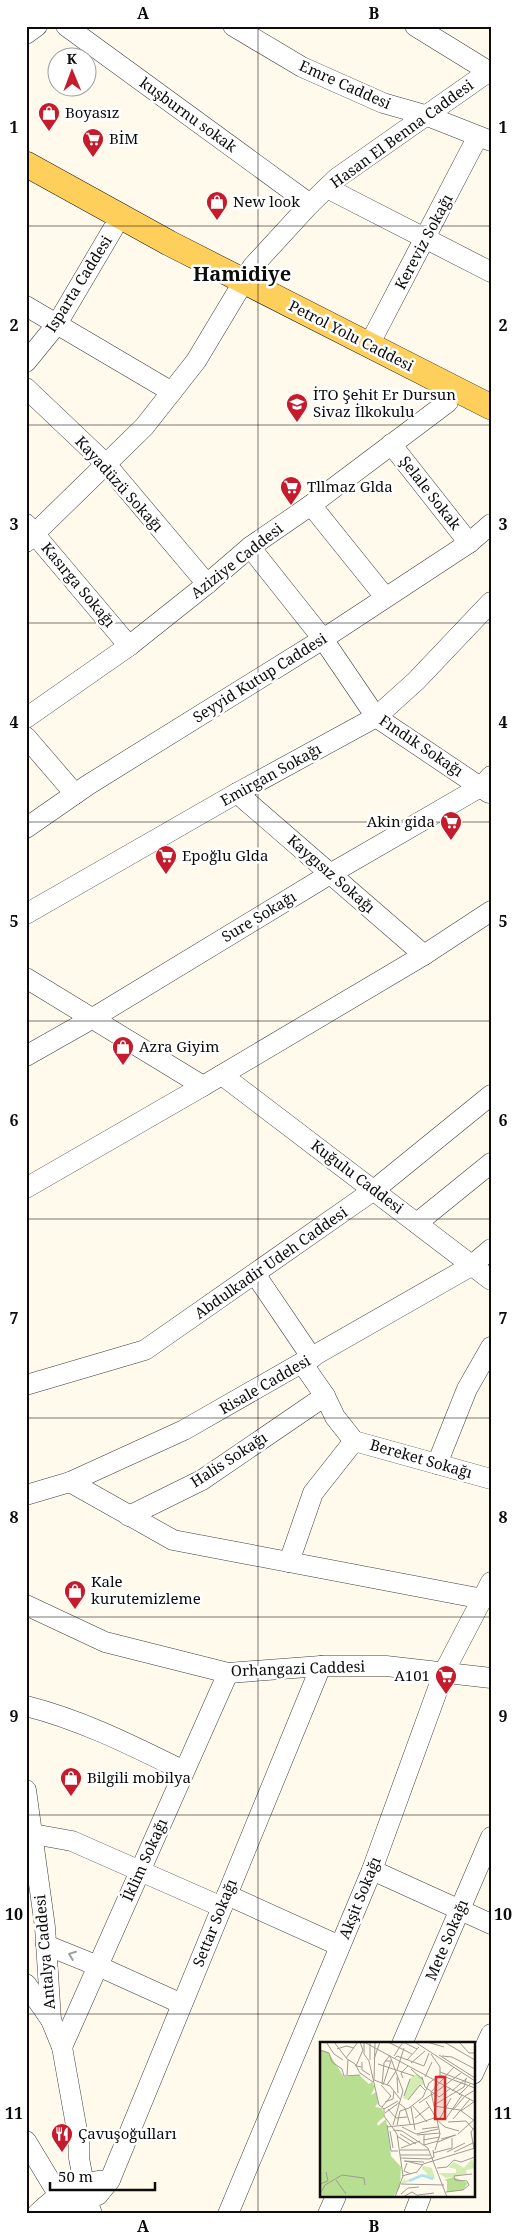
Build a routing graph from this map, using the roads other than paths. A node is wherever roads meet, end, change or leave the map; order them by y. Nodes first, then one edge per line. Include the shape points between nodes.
1 (37, 26) edge
2 (66, 26) edge
3 (232, 26) edge
4 (415, 26) edge
5 (26, 34) edge
6 (489, 70) edge
7 (425, 115) junction
8 (484, 139) edge
9 (26, 164) edge
10 (26, 180) edge
11 (327, 188) junction
12 (310, 204) junction
13 (113, 229) junction
14 (426, 238) junction
15 (491, 272) edge
16 (241, 286) junction
17 (26, 306) edge
18 (56, 324) junction
19 (369, 345) junction
20 (26, 362) edge
21 (26, 388) edge
22 (172, 392) junction
23 (448, 402) junction
24 (491, 407) edge
25 (491, 423) edge
26 (391, 444) junction
27 (105, 463) junction
28 (311, 505) junction
29 (491, 524) edge
30 (29, 533) edge
31 (469, 543) junction
32 (250, 547) junction
33 (207, 584) junction
34 (385, 598) junction
35 (491, 602) edge
36 (323, 639) junction
37 (128, 646) junction
38 (376, 717) junction
39 (26, 718) edge
40 (26, 737) edge
41 (488, 786) edge
42 (237, 793) junction
43 (75, 794) junction
44 (26, 828) edge
45 (330, 874) junction
46 (491, 911) edge
47 (26, 914) edge
48 (424, 955) junction
49 (26, 978) edge
50 (93, 1018) junction
51 (26, 1056) edge
52 (222, 1074) junction
53 (203, 1086) junction
54 (491, 1094) edge
55 (491, 1163) edge
56 (26, 1188) edge
57 (374, 1190) junction
58 (417, 1223) junction
59 (491, 1249) edge
60 (471, 1266) junction
61 (255, 1274) junction
62 (491, 1280) edge
63 (491, 1347) edge
64 (307, 1361) junction
65 (26, 1385) edge
66 (325, 1396) junction
67 (354, 1441) junction
68 (437, 1464) junction
69 (491, 1479) edge
70 (70, 1482) junction
71 (26, 1495) edge
72 (129, 1516) junction
73 (289, 1562) junction
74 (487, 1590) edge
75 (26, 1605) edge
76 (320, 1666) junction
77 (444, 1672) junction
78 (228, 1673) junction
79 (491, 1678) edge
80 (26, 1706) edge
81 (184, 1771) junction
82 (26, 1790) edge
83 (30, 1832) edge
84 (491, 1836) edge
85 (372, 1870) junction
86 (140, 1871) junction
87 (225, 1901) junction
88 (460, 1910) junction
89 (491, 1924) edge
90 (46, 1945) junction
91 (340, 1946) junction
92 (98, 1966) junction
93 (26, 1984) edge
94 (182, 2004) junction
95 (51, 2020) junction
96 (491, 2034) edge
97 (403, 2042) edge
98 (62, 2047) junction
99 (474, 2072) edge
100 (26, 2141) edge
101 (94, 2192) edge
102 (58, 2194) junction
103 (335, 2198) edge
104 (420, 2198) edge
105 (37, 2214) edge
106 (50, 2214) edge
107 (106, 2214) edge
108 (228, 2214) edge
109 (328, 2214) edge
110 (414, 2214) edge

1 - 5 street
2 - 12 street, kuşburnu sokak
3 - 7 street, Emre Caddesi via 302,67 383,104
4 - 6 street
6 - 7 street, Hasan El Benna Caddesi
7 - 8 street, Emre Caddesi
7 - 11 street, Hasan El Benna Caddesi
8 - 14 street, Kereviz Sokağı
9 - 16 main road, Petrol Yolu Caddesi
10 - 13 main road, Petrol Yolu Caddesi
11 - 12 street, Hasan El Benna Caddesi
11 - 14 street
12 - 16 street, Hasan El Benna Caddesi via 254,266
13 - 16 main road, Petrol Yolu Caddesi
13 - 18 street, Isparta Caddesi
14 - 15 street
14 - 19 street, Kereviz Sokağı
16 - 19 main road, Petrol Yolu Caddesi
16 - 22 street, Hasan El Benna Caddesi via 196,362
16 - 23 main road, Petrol Yolu Caddesi
17 - 18 street
18 - 20 street, Isparta Caddesi
18 - 22 street
19 - 24 main road, Petrol Yolu Caddesi
21 - 27 street, Kayadüzü Sokağı
22 - 27 street, Hasan El Benna Caddesi via 144,427
23 - 25 main road, Petrol Yolu Caddesi
23 - 26 street, Aziziye Caddesi
26 - 28 street, Aziziye Caddesi
26 - 31 street, Şelale Sokak
27 - 30 street, Hasan El Benna Caddesi
27 - 33 street, Kayadüzü Sokağı
28 - 32 street, Aziziye Caddesi
28 - 34 street
29 - 31 street, Seyyid Kutup Caddesi
30 - 37 street, Kasırga Sokağı
31 - 34 street, Seyyid Kutup Caddesi
32 - 33 street, Aziziye Caddesi
32 - 36 street, Fındık Sokağı
33 - 37 street, Aziziye Caddesi
34 - 36 street, Seyyid Kutup Caddesi
35 - 38 street, Emirgan Sokağı via 416,681
36 - 38 street, Fındık Sokağı
36 - 43 street, Seyyid Kutup Caddesi
37 - 39 street, Aziziye Caddesi
38 - 41 street, Fındık Sokağı
38 - 42 street, Emirgan Sokağı
40 - 43 street
41 - 45 street, Sure Sokağı
42 - 45 street, Kaygısız Sokağı
42 - 47 street, Emirgan Sokağı
43 - 44 street, Seyyid Kutup Caddesi
45 - 48 street, Kaygısız Sokağı
45 - 50 street, Sure Sokağı
46 - 48 street
48 - 52 street
49 - 50 street
50 - 51 street, Sure Sokağı
50 - 53 street
52 - 53 street
52 - 57 street, Kuğulu Caddesi
53 - 56 street
54 - 57 street, Abdulkadir Udeh Caddesi
55 - 58 street
57 - 58 street, Kuğulu Caddesi
57 - 61 street, Abdulkadir Udeh Caddesi
58 - 60 street, Kuğulu Caddesi
59 - 60 street, Risale Caddesi
60 - 62 street, Kuğulu Caddesi
60 - 64 street, Risale Caddesi
61 - 64 street, Bereket Sokağı
61 - 65 street, Abdulkadir Udeh Caddesi via 145,1350
63 - 68 street via 466,1390
64 - 66 street, Bereket Sokağı
64 - 70 street, Risale Caddesi via 184,1430
66 - 67 street, Bereket Sokağı via 335,1417
66 - 72 street, Halis Sokağı via 202,1480
67 - 68 street, Bereket Sokağı
67 - 73 street via 313,1494
68 - 69 street, Bereket Sokağı
70 - 71 street, Risale Caddesi
70 - 72 street
72 - 73 street via 173,1540
73 - 74 street
74 - 77 street, Akşit Sokağı
75 - 78 street, Orhangazi Caddesi via 104,1642
76 - 77 street, Orhangazi Caddesi via 386,1666
76 - 78 street, Orhangazi Caddesi
76 - 87 street, Settar Sokağı
77 - 79 street, Orhangazi Caddesi
77 - 85 street, Akşit Sokağı
78 - 81 street, İklim Sokağı
80 - 81 street via 108,1734
81 - 86 street, İklim Sokağı
82 - 83 street, Antalya Caddesi
83 - 86 street via 72,1841
83 - 90 street, Antalya Caddesi
84 - 88 street, Mete Sokağı
85 - 88 street
85 - 91 street, Akşit Sokağı
86 - 87 street
86 - 92 street, İklim Sokağı
87 - 91 street
87 - 94 street, Settar Sokağı
88 - 89 street
88 - 97 street, Mete Sokağı
92 -> 90 street
90 - 95 street, Antalya Caddesi
91 - 108 street, Akşit Sokağı
92 - 94 street
92 - 98 street, İklim Sokağı
93 - 95 street
94 - 101 street, Settar Sokağı
95 - 98 street, Antalya Caddesi
96 - 99 street
98 - 101 street, Antalya Caddesi via 79,2142 87,2156
100 - 102 street
101 - 102 street
101 - 106 street
101 - 107 street, Antalya Caddesi
102 - 105 street
103 - 109 street
104 - 110 street

